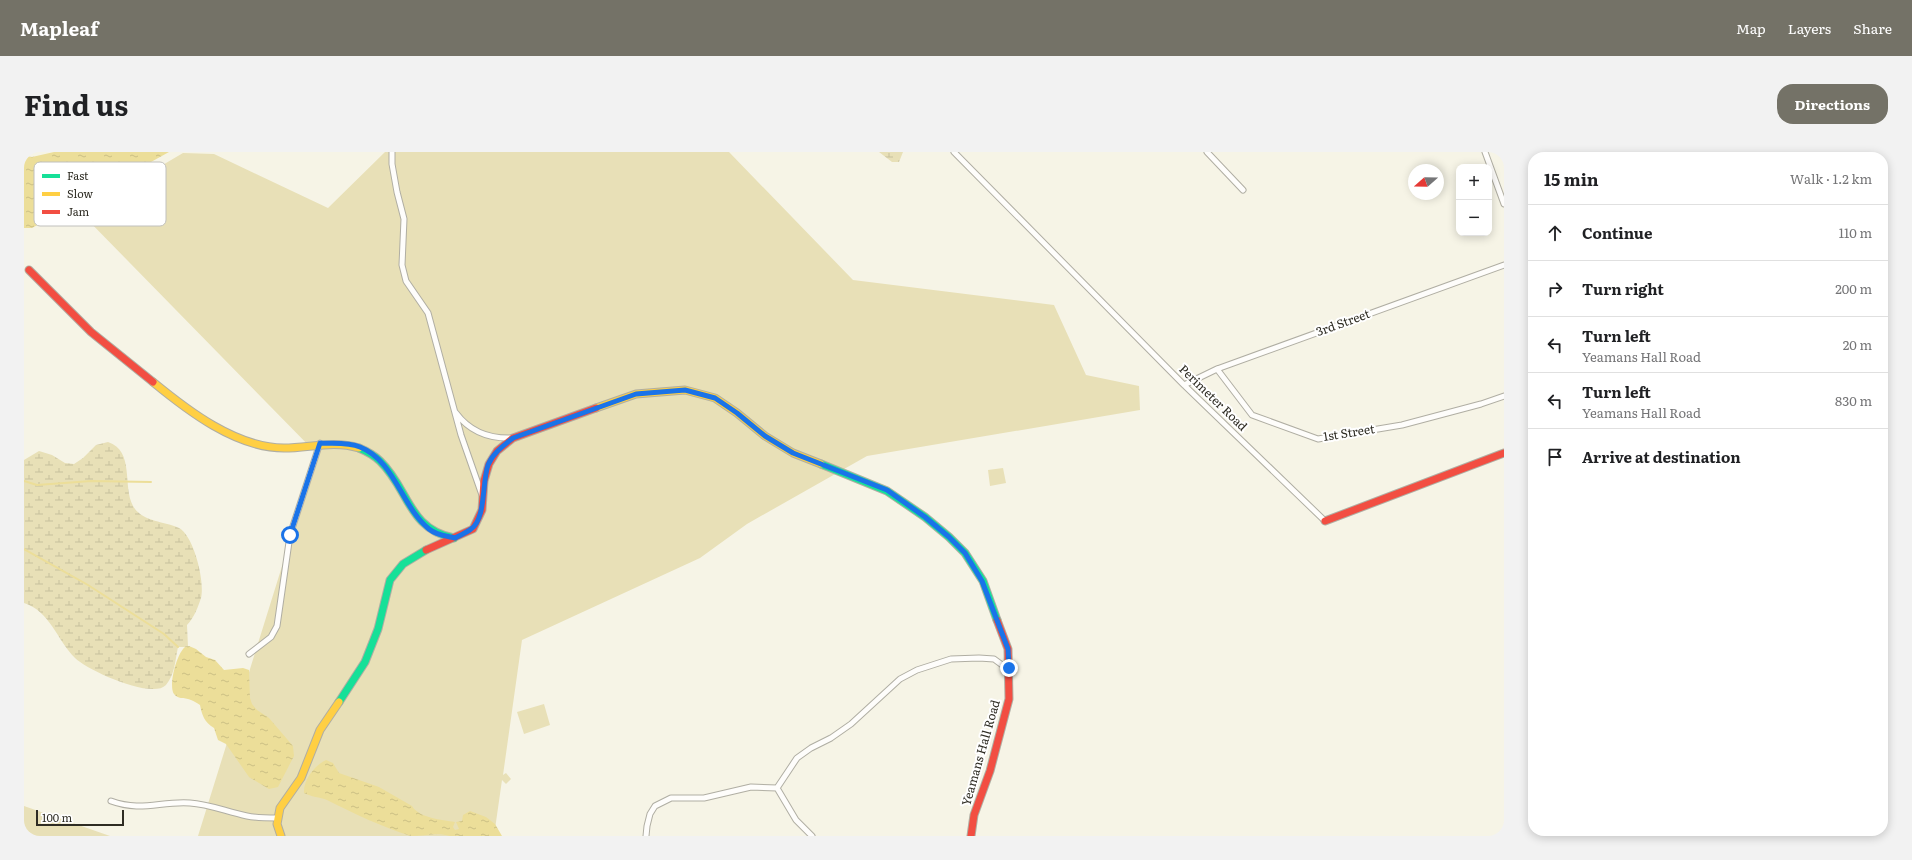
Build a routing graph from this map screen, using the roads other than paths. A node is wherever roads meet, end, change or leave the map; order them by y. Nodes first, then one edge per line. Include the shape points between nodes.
1 (392, 152) edge
2 (954, 152) edge
3 (1206, 152) edge
4 (1484, 152) edge
5 (1243, 190) dead end
6 (1504, 204) edge
7 (1504, 265) edge
8 (29, 270) dead end
9 (1217, 369) junction
10 (1184, 385) junction
11 (1504, 396) edge
12 (454, 410) junction
13 (513, 438) junction
14 (320, 443) junction
15 (1504, 453) edge
16 (483, 498) junction
17 (1325, 521) joint
18 (455, 538) junction
19 (249, 654) dead end
20 (1009, 670) junction
21 (777, 788) junction
22 (111, 800) dead end
23 (277, 818) junction
24 (281, 836) edge
25 (646, 836) edge
26 (812, 836) edge
27 (971, 836) edge

1 - 12 street via 395,185 404,219 402,266 406,281 428,313
2 - 10 street, Perimeter Road
3 - 5 street
4 - 6 street
7 - 9 street, 3rd Street
8 - 14 street via 91,331 178,402 207,421 249,441 281,448
9 - 10 street, 3rd Street
9 - 11 street, 1st Street via 1252,415 1318,439 1402,425
10 - 17 street, Perimeter Road
12 - 13 street via 476,431 487,436
12 - 16 street
13 - 16 street, Yeamans Hall Road via 497,451 489,464
13 - 20 street, Yeamans Hall Road via 636,394 685,390 715,398 765,436 793,453 887,490 949,537 965,553 982,581 1008,649
14 - 18 street via 359,447 372,454 384,464 417,516 428,528 437,534
14 - 19 street via 290,535 277,626 270,637
15 - 17 street, Perimeter Road
16 - 18 street, Yeamans Hall Road via 482,510 472,529
18 - 23 street, Yeamans Hall Road via 430,548 403,564 390,580 378,630 365,662 320,730 301,778 280,808
20 - 21 street via 994,659 979,658 951,659 917,670 900,679 851,724 797,758
20 - 27 street, Yeamans Hall Road via 1007,706 990,771 974,815
21 - 25 street via 751,787 704,798 671,798 655,806 650,814
21 - 26 street via 796,820
22 - 23 street via 125,806 189,803 212,806 248,816
23 - 24 street

